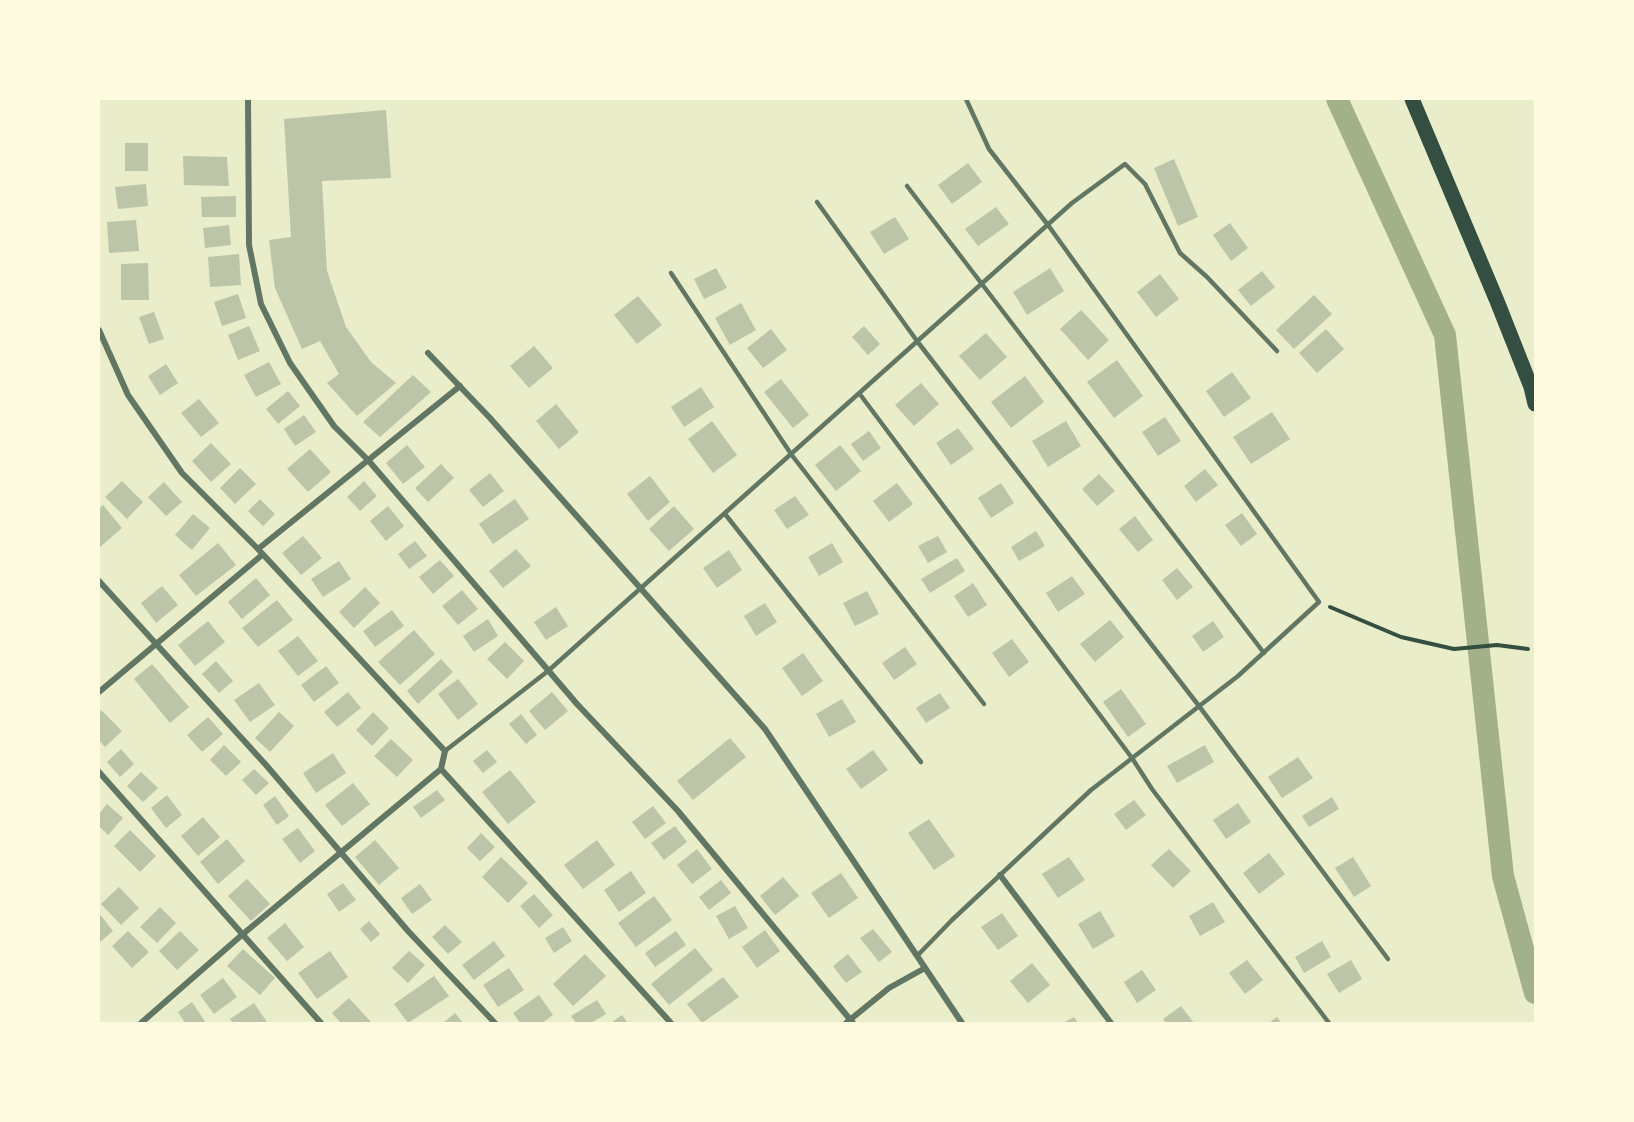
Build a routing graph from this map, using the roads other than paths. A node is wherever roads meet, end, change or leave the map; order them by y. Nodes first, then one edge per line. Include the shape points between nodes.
1 (248, 99) edge
2 (966, 99) edge
3 (1412, 99) edge
4 (907, 186) dead end
5 (817, 202) dead end
6 (1048, 225) junction
7 (671, 273) dead end
8 (983, 282) junction
9 (99, 330) edge
10 (917, 341) junction
11 (1276, 351) dead end
12 (428, 353) dead end
13 (460, 386) junction
14 (859, 393) junction
15 (1535, 404) edge
16 (791, 454) junction
17 (368, 460) junction
18 (725, 514) junction
19 (260, 552) junction
20 (99, 581) edge
21 (642, 590) junction
22 (156, 645) junction
23 (1264, 653) junction
24 (548, 671) junction
25 (99, 692) edge
26 (984, 704) dead end
27 (1199, 706) junction
28 (446, 751) junction
29 (1132, 758) junction
30 (921, 762) dead end
31 (441, 770) junction
32 (99, 772) edge
33 (341, 852) junction
34 (1000, 875) junction
35 (243, 934) junction
36 (917, 956) junction
37 (1388, 959) dead end
38 (925, 968) junction
39 (850, 1022) edge
40 (141, 1023) edge
41 (321, 1023) edge
42 (495, 1023) edge
43 (672, 1023) edge
44 (962, 1023) edge
45 (1111, 1023) edge
46 (1329, 1023) edge

1 - 17 street via 249,245 261,303 290,363 334,426
2 - 6 lane via 989,149
3 - 15 main road
4 - 8 lane
5 - 10 lane
6 - 8 lane
6 - 11 lane via 1125,164 1145,184 1180,253
6 - 23 lane via 1319,602
7 - 16 lane
8 - 10 lane
8 - 23 lane
9 - 19 street via 128,395 182,473
10 - 14 lane
10 - 27 lane
12 - 13 street
13 - 17 street
13 - 21 street
14 - 16 lane
14 - 29 lane
16 - 18 lane
16 - 26 lane
17 - 19 street
17 - 24 street
18 - 21 lane
18 - 30 lane
19 - 22 street
19 - 28 street
20 - 22 street
21 - 24 lane
21 - 36 street via 765,729
22 - 25 street
22 - 33 street
23 - 27 lane
24 - 28 lane
24 - 39 street via 678,811
27 - 29 lane
27 - 37 lane
28 - 31 street
29 - 34 lane via 1091,790
29 - 46 lane
31 - 33 street
31 - 43 street
32 - 35 street
33 - 35 street
33 - 42 street via 408,931
34 - 36 lane
34 - 45 street
35 - 40 street
35 - 41 street
36 - 38 street
38 - 39 street via 889,988
38 - 44 street

